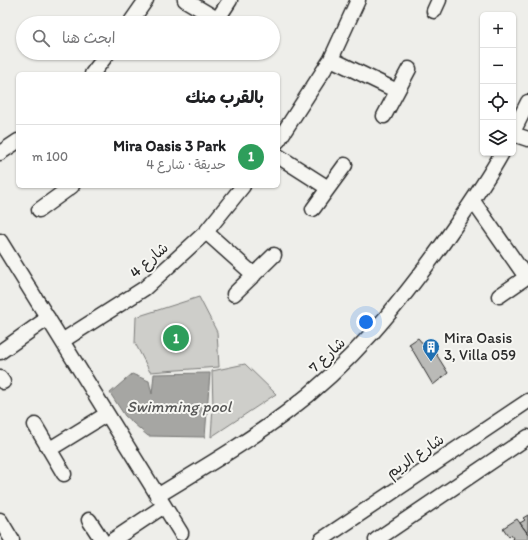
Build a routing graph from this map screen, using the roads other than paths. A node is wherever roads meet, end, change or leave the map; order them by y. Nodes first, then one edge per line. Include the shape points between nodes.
1 (146, 0) edge
2 (185, 0) edge
3 (230, 0) edge
4 (358, 0) edge
5 (135, 16) edge
6 (209, 16) edge
7 (219, 16) edge
8 (331, 59) junction
9 (103, 60) edge
10 (409, 69) dead end
11 (96, 72) edge
12 (397, 91) junction
13 (528, 102) edge
14 (384, 116) dead end
15 (516, 127) edge
16 (516, 134) edge
17 (280, 138) edge
18 (528, 139) edge
19 (16, 142) edge
20 (0, 153) edge
21 (500, 156) edge
22 (280, 157) edge
23 (346, 165) dead end
24 (65, 188) edge
25 (241, 188) edge
26 (328, 188) junction
27 (55, 191) edge
28 (473, 201) junction
29 (313, 209) dead end
30 (39, 210) dead end
31 (206, 232) junction
32 (0, 240) edge
33 (274, 255) dead end
34 (254, 275) junction
35 (527, 277) edge
36 (234, 294) dead end
37 (499, 296) dead end
38 (48, 318) junction
39 (62, 341) junction
40 (0, 352) edge
41 (528, 401) edge
42 (107, 414) junction
43 (35, 425) dead end
44 (528, 437) edge
45 (50, 449) junction
46 (64, 474) dead end
47 (161, 501) junction
48 (0, 520) edge
49 (89, 520) dead end
50 (180, 533) dead end
51 (12, 540) edge
52 (102, 540) edge
53 (113, 540) edge
54 (321, 540) edge
55 (376, 540) edge

1 - 5 street
2 - 6 street
3 - 7 street
4 - 8 street
8 - 12 street
8 - 17 street
9 - 11 street
10 - 12 street
12 - 14 street
13 - 15 street
16 - 18 street
19 - 20 street
21 - 28 street, شارع 7
22 - 26 street
23 - 26 street
24 - 27 street
25 - 31 street, شارع 4
26 - 29 street
27 - 30 street
28 - 35 street
28 - 47 street, شارع 7 via 403,298 339,368 288,412
31 - 34 street
31 - 39 street, شارع 4 via 145,288
32 - 38 street
33 - 34 street
34 - 36 street
35 - 37 street
38 - 39 street
38 - 40 street
39 - 42 street
41 - 54 street, شارع الريم
42 - 45 street
42 - 47 street
43 - 45 street
44 - 55 street
45 - 46 street
47 - 50 street
47 - 53 street, شارع 7
48 - 51 street
49 - 52 street

